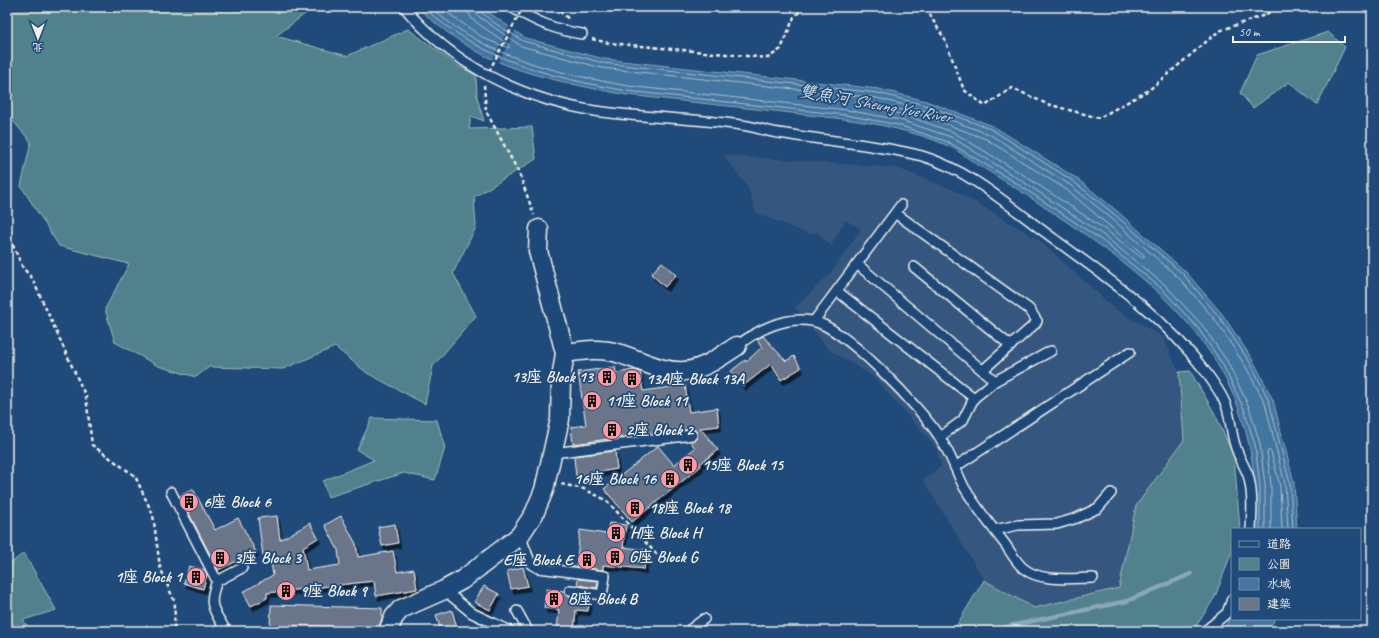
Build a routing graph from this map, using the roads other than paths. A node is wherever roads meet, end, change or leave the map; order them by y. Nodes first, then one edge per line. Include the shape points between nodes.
1 (404, 7) edge
2 (511, 7) edge
3 (582, 34) road end
4 (901, 205) dead end
5 (895, 213) junction
6 (539, 229) road end
7 (857, 264) junction
8 (914, 267) dead end
9 (837, 291) junction
10 (814, 321) junction
11 (737, 346) joint
12 (1011, 346) junction
13 (1052, 351) dead end
14 (1130, 352) dead end
15 (565, 353) junction
16 (982, 370) junction
17 (995, 381) junction
18 (974, 398) junction
19 (692, 435) dead end
20 (940, 437) junction
21 (553, 454) junction
22 (954, 467) junction
23 (171, 492) dead end
24 (1111, 493) dead end
25 (1251, 528) edge
26 (994, 530) junction
27 (520, 535) junction
28 (242, 568) dead end
29 (1094, 578) dead end
30 (217, 581) junction
31 (444, 590) junction
32 (570, 590) dead end
33 (1231, 601) edge
34 (518, 611) dead end
35 (704, 619) dead end
36 (226, 631) edge
37 (388, 631) edge
38 (510, 631) edge
39 (528, 631) edge
40 (688, 631) edge
41 (1205, 631) edge

1 - 25 lane via 422,28 473,68 539,98 594,111 743,125 771,132 883,148 924,157 955,169 986,188 1124,290 1172,331 1198,362 1214,384 1227,409 1230,429 1252,495
2 - 3 lane via 559,30
4 - 5 lane
5 - 7 lane
5 - 12 lane via 1029,309 1037,320
6 - 15 street via 538,251
7 - 9 lane
7 - 16 lane
8 - 12 lane
9 - 10 lane
9 - 18 lane
10 - 11 lane via 783,322 749,337
10 - 20 lane via 834,331 874,361
11 - 15 street via 708,364 685,371 666,369 612,352 586,350
12 - 16 lane
13 - 17 lane
14 - 22 lane
15 - 21 street via 561,379 560,419
16 - 17 lane
17 - 18 lane
18 - 20 lane via 963,420
19 - 21 lane
20 - 22 lane
21 - 27 street via 547,482 534,514
22 - 26 lane
23 - 30 lane
24 - 26 lane via 1098,508 1077,518 1057,524 1018,525
26 - 29 lane via 1023,568 1044,578
27 - 31 street
27 - 32 lane via 532,564 538,568 604,576 602,595
28 - 30 lane
30 - 36 lane via 211,604
31 - 37 street via 401,609
31 - 38 lane via 472,613
33 - 41 lane via 1227,613
34 - 39 lane
35 - 40 lane

